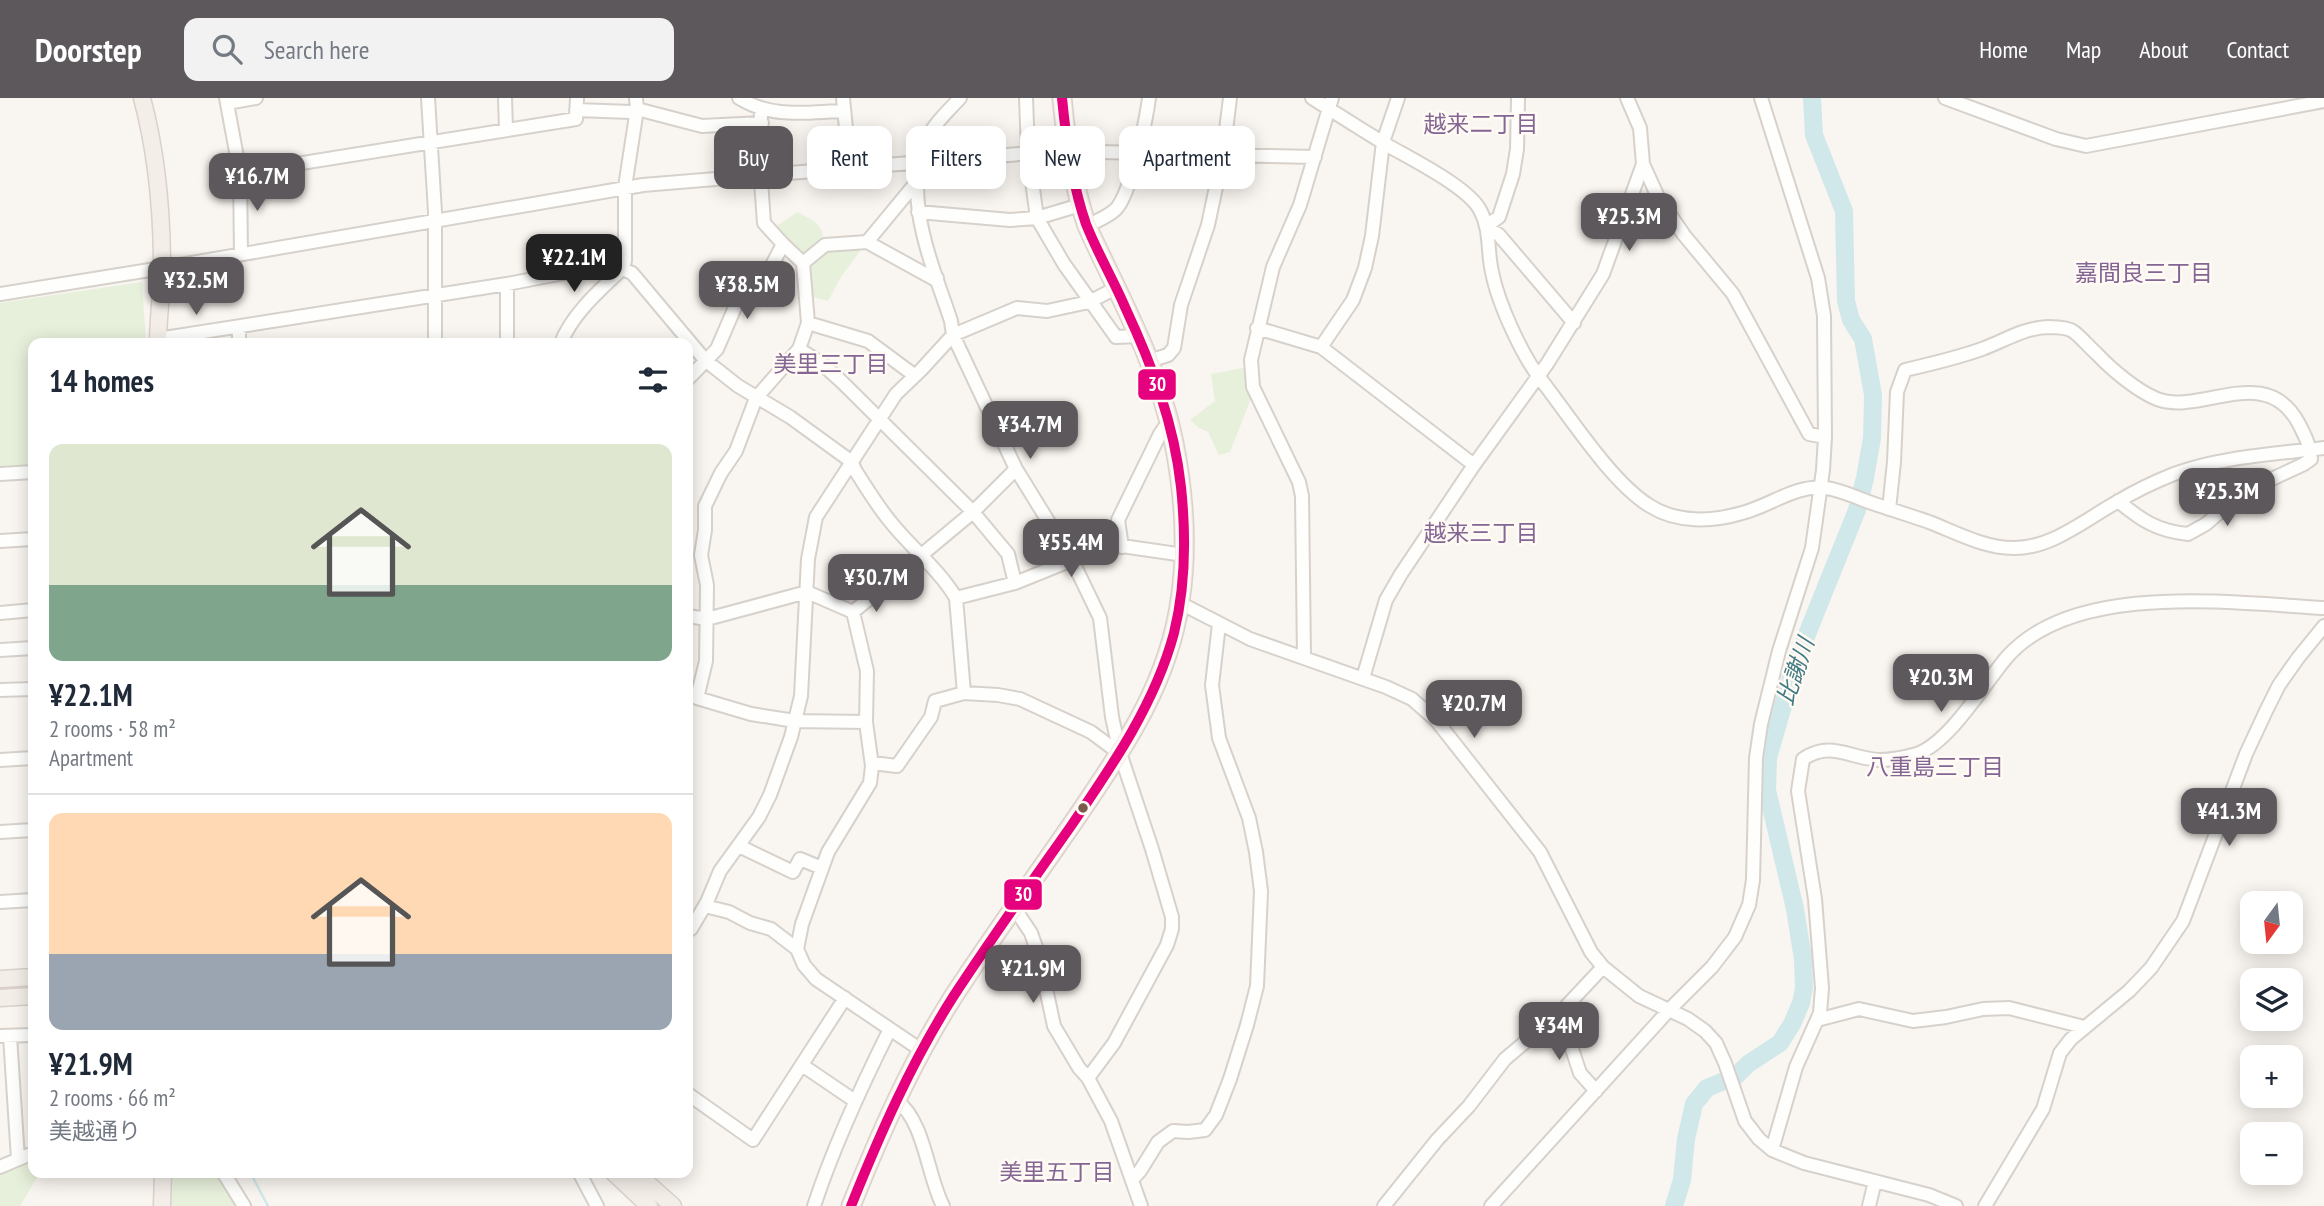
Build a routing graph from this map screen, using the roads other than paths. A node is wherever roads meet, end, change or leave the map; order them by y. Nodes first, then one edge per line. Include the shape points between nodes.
1 (142, 98) edge
2 (256, 98) edge
3 (428, 98) edge
4 (505, 98) edge
5 (740, 98) edge
6 (960, 98) edge
7 (1026, 98) edge
8 (1062, 98) edge
9 (1149, 98) edge
10 (1230, 98) edge
11 (1312, 98) edge
12 (1398, 98) edge
13 (1518, 98) edge
14 (1627, 98) edge
15 (1761, 98) edge
16 (1945, 98) edge
17 (2267, 98) edge
18 (227, 100) edge
19 (2324, 101) edge
20 (637, 103) edge
21 (1330, 103) edge
22 (577, 104) edge
23 (843, 104) edge
24 (761, 109) junction
25 (2267, 113) junction
26 (762, 123) junction
27 (762, 126) edge
28 (845, 126) edge
29 (936, 126) edge
30 (1027, 126) edge
31 (1065, 126) edge
32 (1142, 126) edge
33 (1226, 126) edge
34 (506, 129) junction
35 (1383, 142) junction
36 (430, 143) junction
37 (1255, 155) edge
38 (1315, 157) junction
39 (1643, 163) junction
40 (240, 173) junction
41 (714, 179) edge
42 (625, 187) junction
43 (762, 189) edge
44 (911, 189) edge
45 (916, 189) edge
46 (1033, 189) edge
47 (1076, 189) edge
48 (1125, 189) edge
49 (1216, 189) edge
50 (1080, 205) junction
51 (918, 212) junction
52 (1037, 218) junction
53 (435, 220) junction
54 (1087, 226) junction
55 (1486, 226) junction
56 (867, 243) junction
57 (783, 244) junction
58 (241, 253) junction
59 (803, 263) junction
60 (624, 265) junction
61 (162, 268) junction
62 (937, 278) junction
63 (507, 284) junction
64 (1116, 288) junction
65 (0, 293) edge
66 (435, 295) junction
67 (1089, 302) junction
68 (808, 323) junction
69 (1574, 323) junction
70 (239, 327) junction
71 (1257, 328) junction
72 (953, 335) junction
73 (1138, 336) junction
74 (158, 338) edge
75 (175, 338) edge
76 (239, 338) edge
77 (435, 338) edge
78 (507, 338) edge
79 (564, 338) edge
80 (687, 338) edge
81 (693, 346) edge
82 (1321, 348) junction
83 (799, 349) junction
84 (705, 360) junction
85 (1149, 362) junction
86 (693, 373) edge
87 (914, 375) junction
88 (1537, 375) junction
89 (757, 398) junction
90 (879, 419) junction
91 (1169, 421) junction
92 (1825, 437) junction
93 (2324, 447) edge
94 (2310, 449) junction
95 (852, 462) junction
96 (1474, 465) junction
97 (1016, 469) junction
98 (28, 472) edge
99 (0, 474) edge
100 (1820, 488) junction
101 (2118, 501) junction
102 (1889, 509) junction
103 (973, 512) junction
104 (28, 539) edge
105 (0, 541) edge
106 (1122, 547) junction
107 (923, 555) junction
108 (1184, 555) junction
109 (1072, 560) junction
110 (1015, 583) junction
111 (807, 592) junction
112 (956, 598) junction
113 (1180, 603) junction
114 (2324, 608) edge
115 (28, 610) edge
116 (0, 612) edge
117 (853, 612) junction
118 (693, 617) edge
119 (707, 619) junction
120 (1219, 624) junction
121 (2324, 626) edge
122 (28, 648) edge
123 (0, 650) edge
124 (1304, 657) junction
125 (1363, 678) junction
126 (28, 689) edge
127 (0, 690) edge
128 (964, 693) junction
129 (795, 722) junction
130 (866, 722) junction
131 (1120, 753) junction
132 (28, 758) edge
133 (0, 760) edge
134 (872, 764) junction
135 (28, 830) edge
136 (0, 832) edge
137 (739, 846) junction
138 (822, 868) junction
139 (28, 900) edge
140 (0, 901) edge
141 (705, 906) junction
142 (1015, 909) junction
143 (693, 926) edge
144 (797, 949) junction
145 (1603, 967) junction
146 (28, 977) edge
147 (0, 979) edge
148 (28, 996) edge
149 (0, 998) edge
150 (845, 998) junction
151 (1669, 1010) junction
152 (1560, 1013) junction
153 (1818, 1020) junction
154 (2084, 1027) junction
155 (890, 1030) junction
156 (28, 1035) edge
157 (5, 1036) edge
158 (921, 1050) junction
159 (802, 1065) junction
160 (1088, 1078) junction
161 (1596, 1091) junction
162 (693, 1098) edge
163 (896, 1100) junction
164 (855, 1101) junction
165 (1772, 1150) junction
166 (28, 1155) edge
167 (18, 1160) junction
168 (0, 1167) edge
169 (163, 1178) edge
170 (227, 1178) edge
171 (582, 1178) edge
172 (619, 1178) edge
173 (642, 1178) edge
174 (1132, 1180) junction
175 (1875, 1181) junction
176 (162, 1206) edge
177 (244, 1206) edge
178 (597, 1206) edge
179 (649, 1206) edge
180 (673, 1206) edge
181 (814, 1206) edge
182 (851, 1206) edge
183 (943, 1206) edge
184 (1141, 1206) edge
185 (1384, 1206) edge
186 (1491, 1206) edge
187 (1869, 1206) edge
188 (1956, 1206) edge
189 (1985, 1206) edge

1 - 61 main road via 160,189
2 - 18 street
3 - 36 street
4 - 34 street
5 - 24 street
6 - 29 street
7 - 30 street
8 - 31 highway
9 - 32 street
10 - 33 street
11 - 21 street
12 - 35 street
13 - 55 street via 1513,174 1499,217
14 - 39 street via 1640,128
15 - 92 street via 1818,278 1824,316
16 - 25 street via 2086,146
17 - 25 street
18 - 40 street
19 - 25 street
20 - 22 street via 631,112
20 - 26 street via 702,126
20 - 42 street
21 - 35 street
21 - 38 street
22 - 34 street via 576,119
23 - 24 street via 772,112
23 - 28 street
24 - 26 street
26 - 27 street
34 - 36 street
35 - 55 street via 1465,194 1480,209
35 - 82 street via 1365,268 1353,300
36 - 40 street
36 - 53 street
37 - 38 street
38 - 71 street via 1273,267
39 - 69 street via 1610,257
39 - 92 street via 1672,218 1733,294 1809,433
40 - 58 street
41 - 42 street
42 - 53 street
42 - 60 street
43 - 57 street via 764,223
44 - 56 street
45 - 51 street
46 - 52 street
47 - 50 highway
48 - 54 street via 1115,209
49 - 85 street via 1181,305 1174,348
50 - 52 street
50 - 54 highway
51 - 52 street
51 - 62 street
52 - 67 street
53 - 58 street
53 - 66 street
54 - 64 highway
55 - 69 street via 1499,235
55 - 88 street via 1496,292
56 - 59 street via 825,245
56 - 62 street
57 - 59 street
57 - 84 street via 770,269 736,305 717,349
58 - 61 street
59 - 68 street
60 - 63 street
60 - 79 street via 594,295
60 - 80 street
61 - 65 street
61 - 74 main road
62 - 72 street
63 - 66 street
63 - 78 street
64 - 67 street
64 - 73 highway
66 - 70 street
66 - 77 street
67 - 72 street via 1047,310 1017,308
67 - 73 street via 1116,337
68 - 83 street
68 - 87 street via 868,341
69 - 88 street
70 - 75 street
70 - 76 street
71 - 82 street
71 - 124 street via 1252,387 1302,496
72 - 87 street
72 - 97 street
73 - 85 highway
81 - 84 street
82 - 96 street
83 - 89 street
83 - 90 street via 821,363
84 - 86 street
84 - 89 street
85 - 91 highway
87 - 90 street
88 - 96 street
88 - 100 street via 1622,481 1663,512 1689,519 1723,518 1797,491
89 - 95 street
89 - 119 street via 736,451 705,506 701,555
90 - 95 street
90 - 103 street
91 - 106 street via 1118,520
91 - 108 highway via 1182,503
92 - 100 street
93 - 94 street
94 - 101 street via 2189,469
94 - 101 street via 2311,459 2304,464 2242,493 2188,534 2147,524
94 - 102 street via 2293,414 2278,401 2229,393 2179,402 2161,400 2104,362 2071,330 2046,327 1905,370 1897,392
95 - 107 street via 889,521
95 - 111 street via 816,517
96 - 125 street via 1386,600
97 - 103 street
97 - 109 street
98 - 99 street
100 - 102 street
100 - 151 street via 1812,548 1761,724 1749,905 1735,937
101 - 102 street via 2052,539 2015,548 1971,539
103 - 107 street
103 - 110 street via 1008,554
104 - 105 street
106 - 108 street
106 - 109 street via 1101,543
107 - 112 street
107 - 117 street
108 - 113 highway
109 - 110 street
109 - 131 street via 1102,627
110 - 112 street
111 - 117 street
111 - 119 street
111 - 129 street via 801,696
112 - 128 street
113 - 120 street
113 - 131 highway via 1154,688
114 - 153 street via 2201,600 2126,605 2065,618 2035,632 2009,655 1949,731 1927,749 1878,760 1820,750 1803,759 1798,791 1815,899 1822,988
115 - 116 street
117 - 130 street via 867,671
118 - 119 street
119 - 129 street via 706,661 697,698
120 - 124 street
120 - 174 street via 1212,685 1219,738 1249,818 1261,891 1257,986 1216,1115 1205,1130 1173,1131 1158,1142
121 - 154 street via 2266,710 2183,921 2151,968
122 - 123 street
124 - 125 street
125 - 145 street via 1412,699 1437,720 1540,852
126 - 127 street
128 - 131 street via 1020,699 1091,732
128 - 134 street via 935,701 931,717 897,766
129 - 130 street
129 - 137 street via 770,795
130 - 134 street
131 - 142 highway
131 - 160 street via 1169,905 1172,929 1114,1043
132 - 133 street
134 - 138 street via 870,783
135 - 136 street
137 - 138 street via 793,872 800,859
137 - 141 street via 720,872
138 - 144 street
139 - 140 street
141 - 143 street
141 - 144 street via 771,929
142 - 158 highway
142 - 160 street via 1039,956 1054,1026
144 - 150 street via 816,979
145 - 151 street via 1639,996
145 - 152 street
146 - 147 main road
148 - 149 main road
150 - 155 street
150 - 159 street
151 - 161 street
151 - 165 street via 1688,1019 1716,1043 1745,1121
152 - 161 street via 1580,1073
152 - 185 street via 1505,1059
153 - 154 street via 1859,1009 1913,1021 2008,1008
153 - 165 street via 1796,1067
154 - 189 street via 2060,1053 2043,1109
155 - 158 street
155 - 164 street
156 - 157 street
157 - 167 street
158 - 163 highway
159 - 162 street via 753,1140
159 - 164 street
160 - 174 street via 1111,1121
161 - 186 street
163 - 182 highway
163 - 183 street via 905,1107 922,1143
164 - 181 street
165 - 175 street
166 - 167 street
167 - 168 street
169 - 176 main road
170 - 177 street
171 - 178 street
172 - 179 main road
173 - 180 main road
174 - 184 street
175 - 187 street
175 - 188 street

